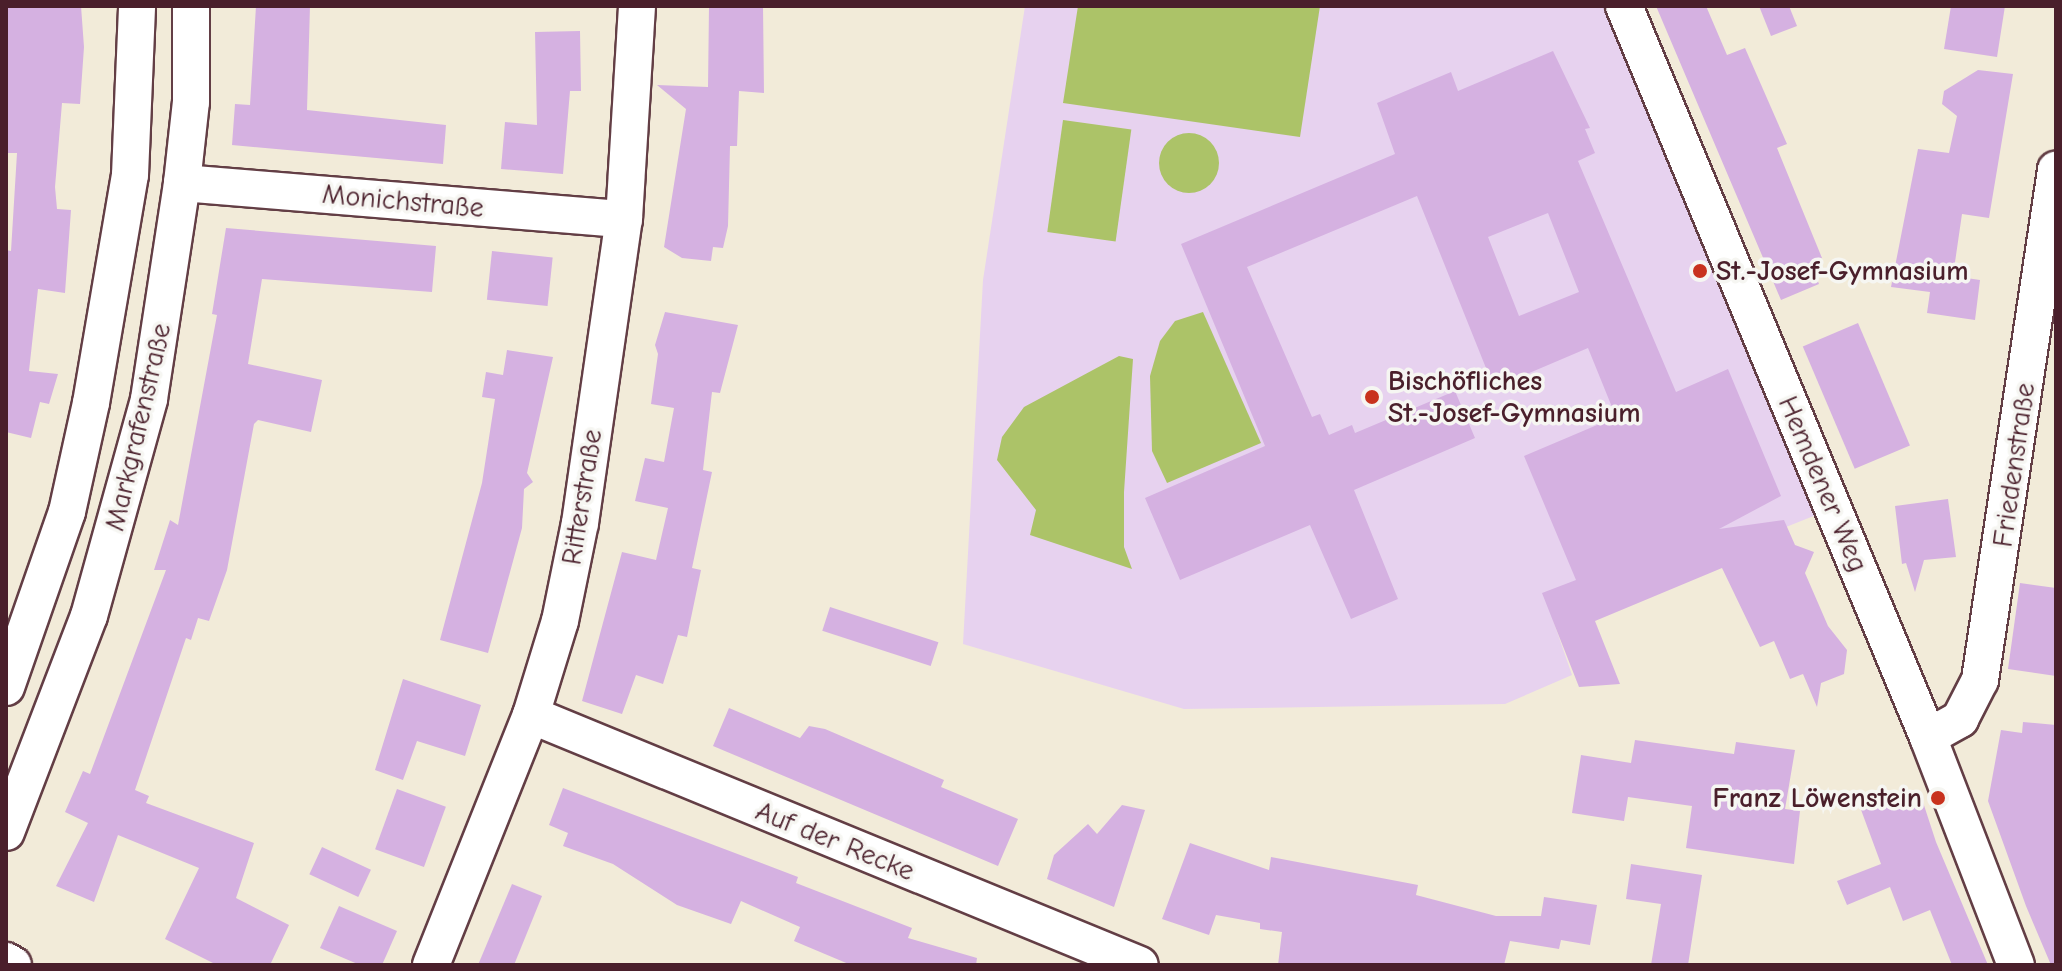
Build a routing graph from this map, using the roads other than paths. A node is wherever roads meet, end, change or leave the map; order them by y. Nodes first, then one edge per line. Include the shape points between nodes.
1 (137, 6) edge
2 (191, 6) edge
3 (637, 6) edge
4 (1624, 6) edge
5 (2056, 170) edge
6 (182, 183) junction
7 (624, 219) junction
8 (6, 687) edge
9 (531, 715) junction
10 (1928, 737) junction
11 (6, 832) edge
12 (6, 961) edge
13 (13, 965) edge
14 (431, 965) edge
15 (1140, 965) edge
16 (2016, 965) edge

1 - 8 street, Markgrafenstraße via 130,175 91,403 67,512
2 - 6 street, Markgrafenstraße via 191,102
3 - 7 street, Ritterstraße
4 - 10 street, Hemdener Weg
5 - 10 street, Friedenstraße via 1987,650 1972,702 1960,719
6 - 7 street, Monichstraße
6 - 11 street, Markgrafenstraße via 149,399 118,517 65,688
7 - 9 street, Ritterstraße via 580,523 560,621
9 - 14 street, Ritterstraße
9 - 15 street, Auf der Recke
10 - 16 street, Hemdener Weg
12 - 13 street

